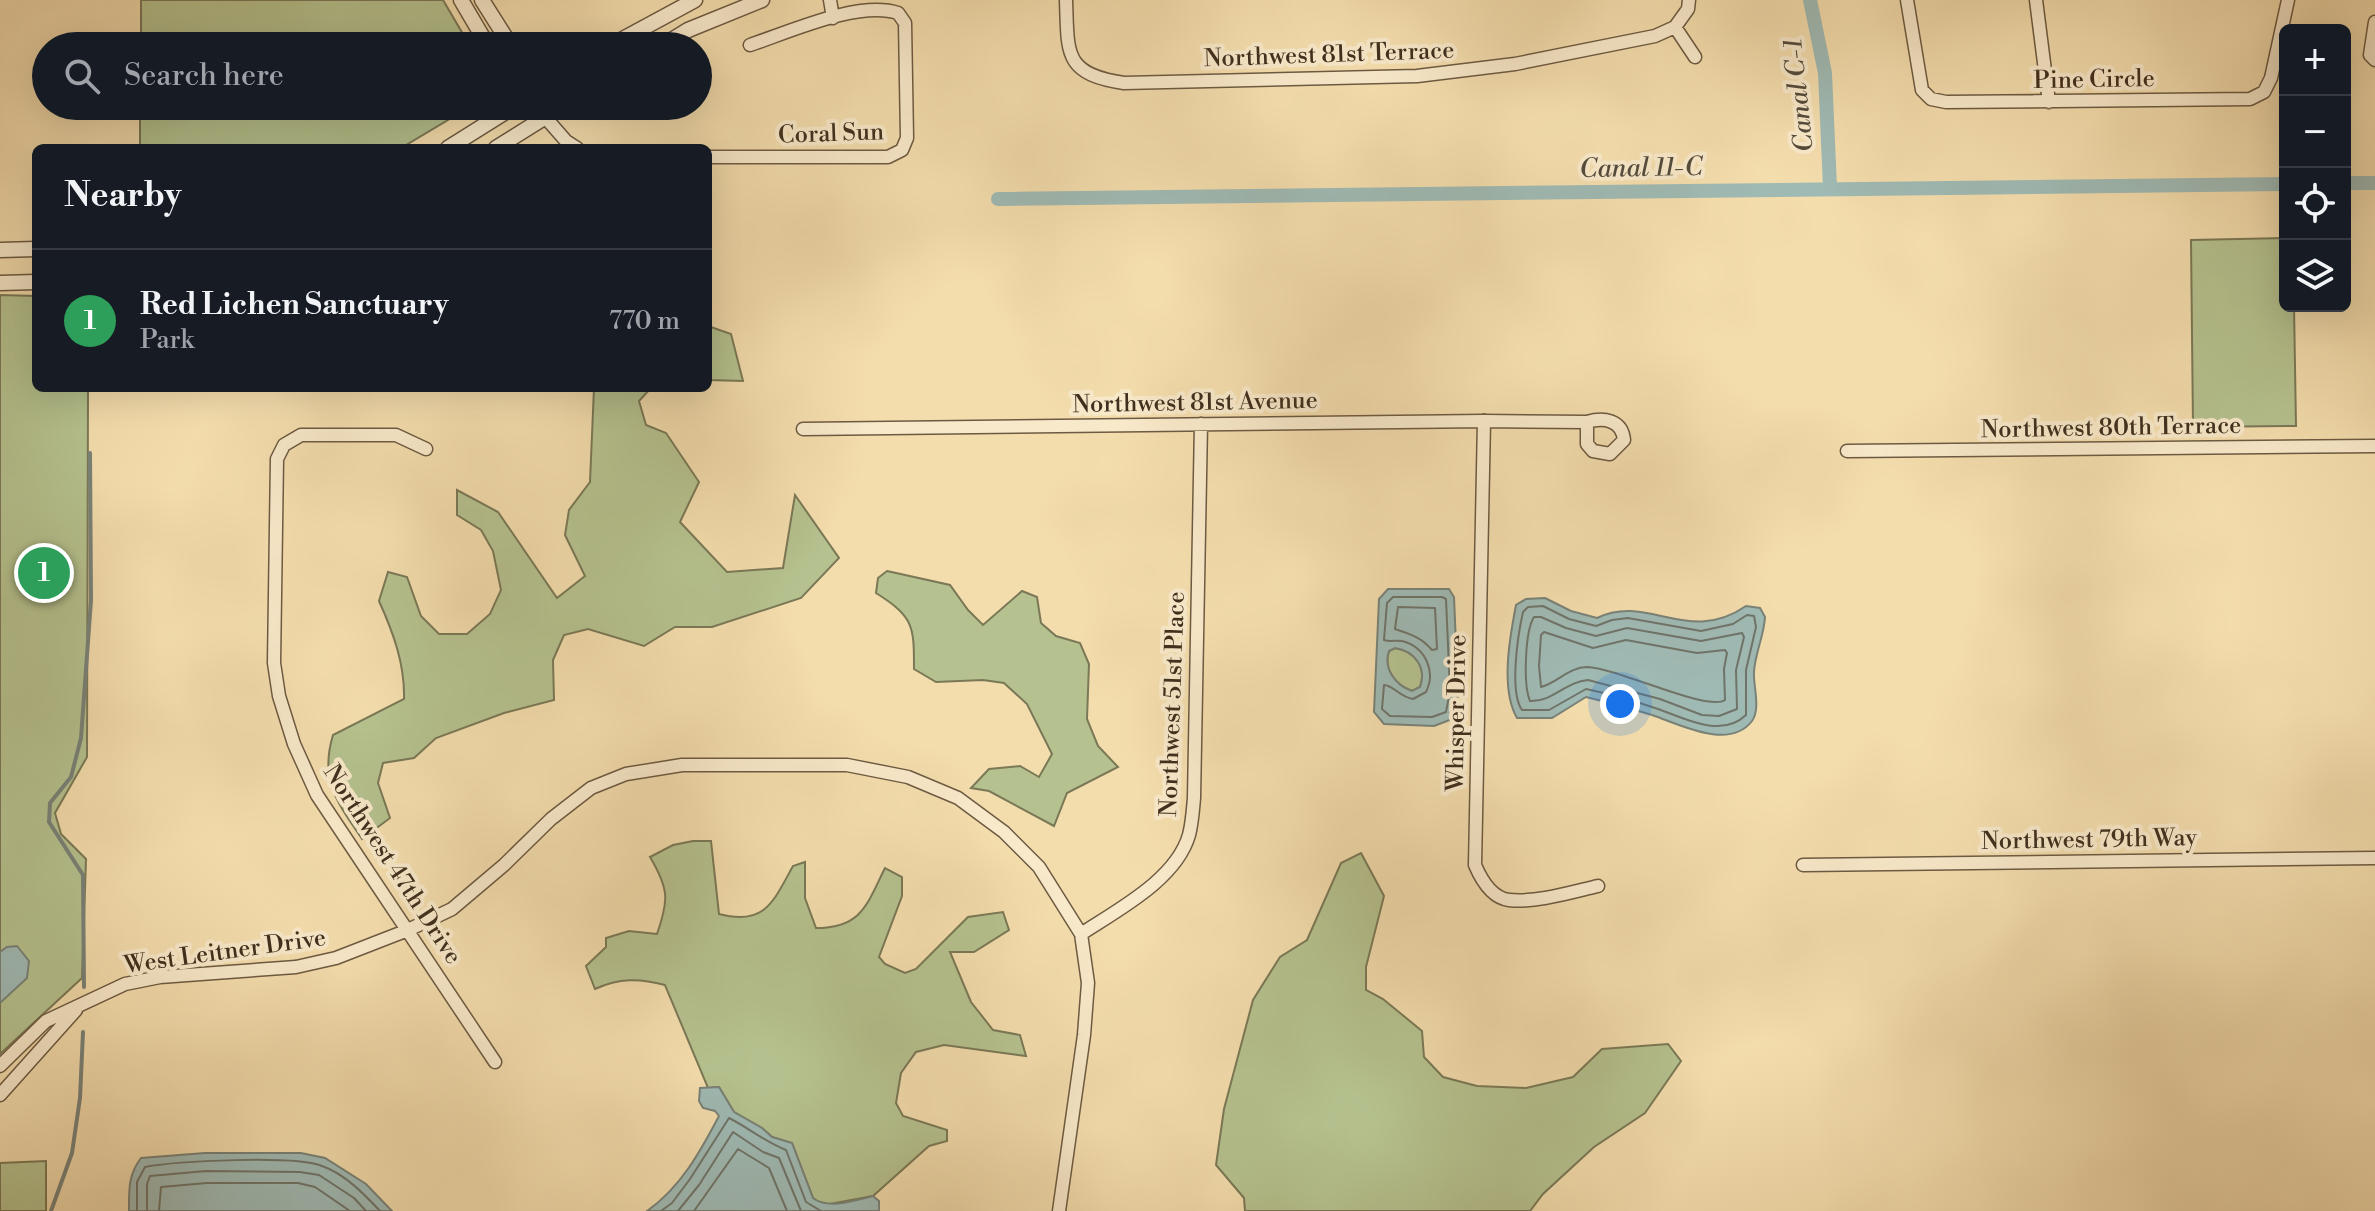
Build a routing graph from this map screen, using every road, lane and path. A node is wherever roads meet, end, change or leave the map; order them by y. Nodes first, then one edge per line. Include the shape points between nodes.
1 (461, 0) edge
2 (482, 0) edge
3 (695, 0) edge
4 (762, 0) edge
5 (830, 0) edge
6 (1066, 0) edge
7 (1689, 0) edge
8 (1907, 0) edge
9 (2036, 0) edge
10 (2288, 0) edge
11 (833, 18) junction
12 (2375, 22) edge
13 (1675, 27) junction
14 (480, 32) edge
15 (502, 32) edge
16 (636, 32) edge
17 (685, 32) edge
18 (750, 45) dead end
19 (1695, 57) dead end
20 (2375, 60) edge
21 (2049, 102) junction
22 (493, 120) edge
23 (533, 120) edge
24 (549, 120) edge
25 (454, 144) edge
26 (501, 144) edge
27 (571, 144) edge
28 (712, 157) edge
29 (32, 249) edge
30 (0, 250) edge
31 (32, 282) edge
32 (0, 283) edge
33 (1484, 421) junction
34 (1587, 422) dead end
35 (1201, 424) junction
36 (803, 429) dead end
37 (2375, 446) edge
38 (426, 449) dead end
39 (1847, 451) dead end
40 (2375, 858) edge
41 (1803, 865) dead end
42 (1598, 886) dead end
43 (408, 930) junction
44 (1081, 934) junction
45 (78, 1007) junction
46 (495, 1062) dead end
47 (0, 1066) edge
48 (0, 1095) edge
49 (1059, 1211) edge

1 - 14 street
2 - 15 street
3 - 16 street
4 - 17 street
5 - 11 street
6 - 13 street, Northwest 81st Terrace via 1067,50 1078,67 1101,80 1124,83 1417,76 1515,64 1655,36
7 - 13 street
8 - 21 street, Pine Circle via 1922,90 1931,99
9 - 21 street
10 - 21 street, Pine Circle via 2271,78 2264,92 2250,99
11 - 18 street, Coral Sun
11 - 28 street, Coral Sun via 887,10 898,13 905,23 907,138 902,150 888,157
12 - 20 street via 2370,45
13 - 19 street
22 - 25 street
23 - 26 street
24 - 27 street
29 - 30 street
31 - 32 street
33 - 34 street, Northwest 81st Avenue
33 - 35 street, Northwest 81st Avenue
33 - 42 street, Whisper Drive via 1475,865 1481,879 1507,900
35 - 36 street, Northwest 81st Avenue
35 - 44 street, Northwest 51st Place via 1189,837 1171,867 1146,890
37 - 39 street, Northwest 80th Terrace
38 - 43 street, Northwest 47th Drive via 396,435 301,435 284,445 277,459 274,663 279,696 317,795
40 - 41 street, Northwest 79th Way
43 - 44 street, West Leitner Drive via 452,909 591,788 626,774 682,765 847,765 908,777 958,798 1039,867
43 - 45 street, West Leitner Drive via 336,958 296,967 125,984
43 - 46 street, Northwest 47th Drive
44 - 49 street, West Leitner Drive via 1088,983 1084,1035
45 - 47 street, West Leitner Drive via 46,1021
45 - 48 street, West Leitner Drive

